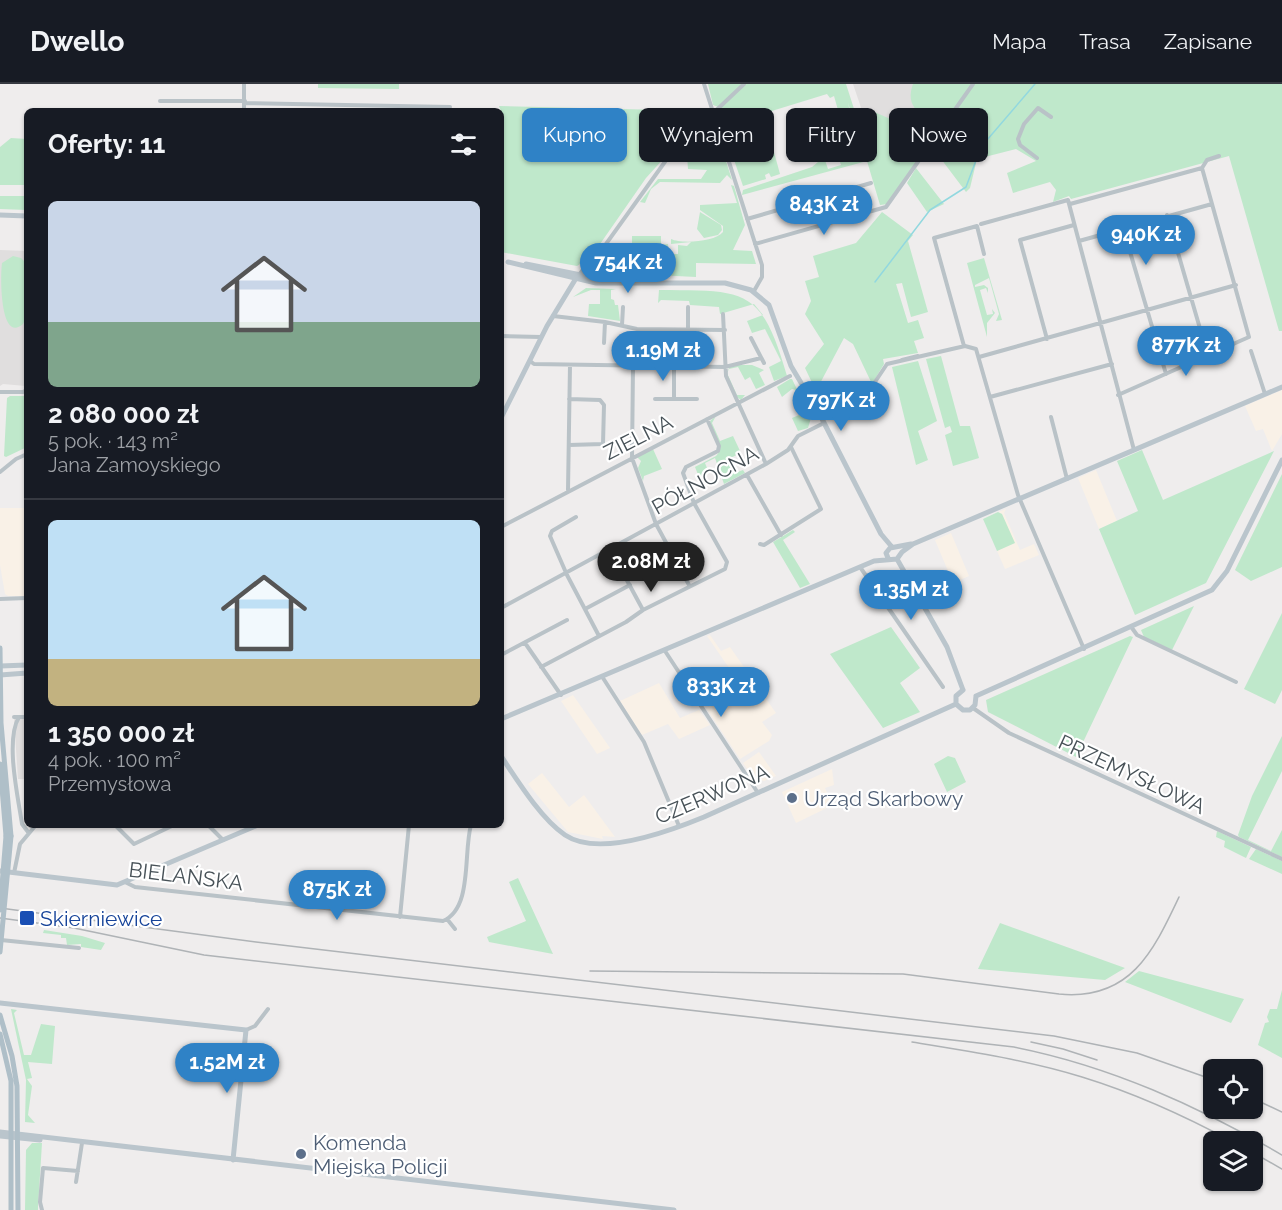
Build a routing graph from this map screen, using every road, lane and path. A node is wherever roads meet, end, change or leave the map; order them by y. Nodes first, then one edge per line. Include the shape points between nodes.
1 (244, 84) edge
2 (704, 84) edge
3 (744, 84) edge
4 (973, 84) edge
5 (160, 101) dead end
6 (245, 102) junction
7 (450, 107) dead end
8 (244, 108) edge
9 (710, 108) edge
10 (716, 108) edge
11 (1051, 117) dead end
12 (1220, 156) dead end
13 (1037, 158) dead end
14 (664, 162) edge
15 (728, 162) edge
16 (1202, 168) junction
17 (871, 183) dead end
18 (1069, 202) junction
19 (1212, 204) junction
20 (0, 215) edge
21 (1167, 215) junction
22 (24, 216) edge
23 (747, 219) junction
24 (981, 224) dead end
25 (1074, 225) junction
26 (1123, 228) junction
27 (1079, 241) junction
28 (755, 244) junction
29 (599, 250) junction
30 (984, 254) dead end
31 (504, 261) edge
32 (590, 265) junction
33 (554, 275) junction
34 (579, 278) junction
35 (595, 278) junction
36 (645, 281) junction
37 (1236, 285) junction
38 (568, 291) junction
39 (754, 291) junction
40 (1192, 296) junction
41 (623, 307) dead end
42 (688, 307) dead end
43 (1148, 310) junction
44 (723, 314) dead end
45 (553, 316) junction
46 (605, 322) junction
47 (1102, 323) junction
48 (622, 326) junction
49 (688, 330) junction
50 (725, 330) junction
51 (504, 336) edge
52 (542, 337) junction
53 (751, 338) dead end
54 (1047, 339) junction
55 (604, 343) dead end
56 (964, 346) junction
57 (1251, 351) dead end
58 (1208, 356) junction
59 (979, 357) junction
60 (530, 361) junction
61 (1112, 364) junction
62 (570, 365) junction
63 (633, 366) junction
64 (674, 366) junction
65 (725, 367) junction
66 (1166, 374) junction
67 (790, 376) dead end
68 (873, 385) dead end
69 (1282, 387) edge
70 (0, 392) edge
71 (24, 392) edge
72 (1265, 394) junction
73 (1118, 395) junction
74 (990, 397) junction
75 (674, 398) junction
76 (569, 399) junction
77 (655, 399) dead end
78 (697, 399) dead end
79 (738, 402) junction
80 (504, 412) edge
81 (1051, 417) dead end
82 (707, 419) junction
83 (824, 423) junction
84 (569, 445) junction
85 (790, 447) junction
86 (1134, 450) junction
87 (24, 455) edge
88 (632, 458) junction
89 (1282, 460) edge
90 (766, 464) junction
91 (0, 472) edge
92 (747, 475) junction
93 (1067, 479) junction
94 (568, 490) junction
95 (1020, 499) junction
96 (694, 503) junction
97 (576, 518) dead end
98 (656, 524) junction
99 (504, 525) edge
100 (781, 535) junction
101 (760, 544) dead end
102 (913, 544) junction
103 (610, 549) junction
104 (890, 551) junction
105 (898, 556) junction
106 (860, 567) junction
107 (567, 572) junction
108 (630, 585) junction
109 (689, 585) junction
110 (24, 598) edge
111 (0, 599) edge
112 (504, 606) edge
113 (585, 609) junction
114 (643, 610) junction
115 (567, 620) dead end
116 (1132, 628) junction
117 (599, 636) junction
118 (525, 643) junction
119 (0, 648) edge
120 (1084, 649) junction
121 (665, 651) junction
122 (504, 654) edge
123 (24, 665) edge
124 (0, 666) edge
125 (541, 667) junction
126 (24, 674) edge
127 (0, 675) edge
128 (603, 678) junction
129 (1236, 682) dead end
130 (943, 687) dead end
131 (963, 690) junction
132 (561, 696) junction
133 (976, 696) junction
134 (956, 704) junction
135 (973, 708) junction
136 (24, 717) edge
137 (504, 721) edge
138 (504, 759) edge
139 (0, 764) edge
140 (758, 793) junction
141 (24, 827) edge
142 (680, 827) junction
143 (25, 828) edge
144 (33, 828) edge
145 (118, 828) edge
146 (164, 828) edge
147 (211, 828) edge
148 (251, 828) edge
149 (410, 828) edge
150 (471, 828) edge
151 (28, 832) junction
152 (9, 836) junction
153 (223, 840) junction
154 (1282, 859) edge
155 (0, 871) edge
156 (14, 873) junction
157 (125, 882) junction
158 (0, 910) edge
159 (400, 917) junction
160 (447, 919) junction
161 (454, 929) dead end
162 (0, 940) edge
163 (79, 948) dead end
164 (0, 952) edge
165 (0, 1004) edge
166 (268, 1009) dead end
167 (0, 1016) edge
168 (246, 1030) junction
169 (0, 1034) edge
170 (10, 1057) junction
171 (0, 1134) edge
172 (14, 1135) junction
173 (82, 1143) junction
174 (233, 1160) junction
175 (78, 1171) junction
176 (76, 1182) dead end
177 (11, 1210) edge
178 (18, 1210) edge
179 (42, 1210) edge
180 (674, 1210) edge

1 - 6 street
2 - 9 street
3 - 10 street
4 - 28 street via 886,207
5 - 6 street
6 - 7 street
6 - 8 street
11 - 13 street via 1039,108 1024,124 1018,139
12 - 16 street via 1208,160
14 - 29 street
15 - 23 street
16 - 18 street
16 - 19 street
17 - 23 street
18 - 24 street
18 - 25 street
19 - 21 street
19 - 37 street
20 - 22 street
21 - 26 street
21 - 40 street
23 - 28 street
25 - 27 street
25 - 54 street via 1020,240
26 - 27 street
26 - 43 street
27 - 47 street
28 - 39 street via 763,273
29 - 32 street
29 - 34 street
30 - 56 street via 977,226 934,238
31 - 33 street
31 - 34 street
32 - 34 street
32 - 35 street
33 - 34 street
33 - 38 street via 566,282
34 - 35 street
34 - 36 street via 609,283
34 - 38 street
34 - 45 street
35 - 36 street
36 - 39 street via 725,283
37 - 40 street
37 - 58 street via 1250,334 1246,340
38 - 45 street
39 - 83 street via 771,309 788,358
40 - 43 street
40 - 58 street
41 - 48 street
42 - 49 street
43 - 47 street
43 - 66 street
44 - 50 street
45 - 46 street
45 - 52 street
46 - 48 street
46 - 55 street
47 - 54 street
47 - 61 street
48 - 49 street
49 - 50 street
50 - 65 street
51 - 52 street
52 - 60 street
53 - 65 street via 762,361
54 - 59 street
56 - 59 street via 975,348
56 - 68 street via 887,364
57 - 72 street
58 - 66 street
59 - 74 street
60 - 62 street
60 - 80 street
61 - 73 street
61 - 74 street
62 - 63 street
62 - 76 street
63 - 64 street
63 - 88 street
64 - 65 street
64 - 75 street
65 - 79 street
66 - 73 street
67 - 79 street, ZIELNA
69 - 72 street
70 - 71 street
72 - 86 street
73 - 86 street
74 - 95 street
75 - 77 street
75 - 78 street
76 - 84 street
76 - 84 street via 600,400 604,405 603,444
79 - 82 street, ZIELNA
79 - 90 street
81 - 93 street
82 - 88 street, ZIELNA
82 - 96 street via 719,446 718,451 686,467 683,476
83 - 85 street, PÓŁNOCNA via 798,436
83 - 104 street
84 - 94 street
85 - 90 street, PÓŁNOCNA
85 - 100 street via 821,509
86 - 93 street
87 - 91 street
88 - 94 street, ZIELNA
88 - 98 street
89 - 116 street via 1219,583 1204,596
90 - 92 street, PÓŁNOCNA
92 - 96 street, PÓŁNOCNA
92 - 100 street
93 - 95 street
94 - 99 street, ZIELNA
95 - 102 street
95 - 120 street
96 - 98 street, PÓŁNOCNA
96 - 109 street via 727,566
97 - 107 street via 550,535
98 - 103 street, PÓŁNOCNA
98 - 109 street
100 - 101 street via 764,546
102 - 104 street
102 - 105 street
103 - 107 street, PÓŁNOCNA
103 - 108 street
104 - 105 street
104 - 105 street
104 - 106 street
105 - 131 street via 947,647
106 - 121 street
106 - 130 street
107 - 112 street, PÓŁNOCNA
107 - 113 street
108 - 113 street
108 - 114 street
109 - 114 street
110 - 111 street
113 - 117 street
114 - 117 street
115 - 118 street
116 - 120 street
116 - 129 street via 1137,635
117 - 125 street
118 - 122 street
118 - 125 street
119 - 124 main road
120 - 133 street
121 - 128 street
121 - 140 street
123 - 124 street
124 - 127 main road
125 - 132 street
126 - 127 street
127 - 152 main road
128 - 132 street
128 - 142 street via 644,742
131 - 133 street
131 - 134 street via 956,696
132 - 137 street
133 - 135 street
134 - 135 street via 963,710
134 - 140 street, CZERWONA
135 - 154 street, PRZEMYSŁOWA via 1009,733
136 - 141 street via 16,717 14,731
138 - 142 street, CZERWONA via 552,824 575,840 627,842
139 - 152 main road
140 - 142 street, CZERWONA
143 - 151 street
144 - 151 street
145 - 146 street via 134,844
147 - 153 street
148 - 153 street
149 - 159 street
150 - 160 street via 462,901
151 - 156 street via 18,849
152 - 158 main road, bridge
152 - 164 main road, bridge
153 - 157 street
155 - 156 street, BIELAŃSKA
156 - 157 street, BIELAŃSKA via 114,885
157 - 159 street, BIELAŃSKA via 130,887
159 - 160 street, BIELAŃSKA
160 - 161 street
162 - 163 street
165 - 168 street
166 - 168 street via 255,1026
167 - 170 main road
168 - 174 street
169 - 170 main road
170 - 172 main road
171 - 172 street
172 - 173 street
172 - 177 main road
172 - 178 main road
173 - 174 street
173 - 175 street
174 - 180 street
175 - 176 street
175 - 179 street via 43,1168

